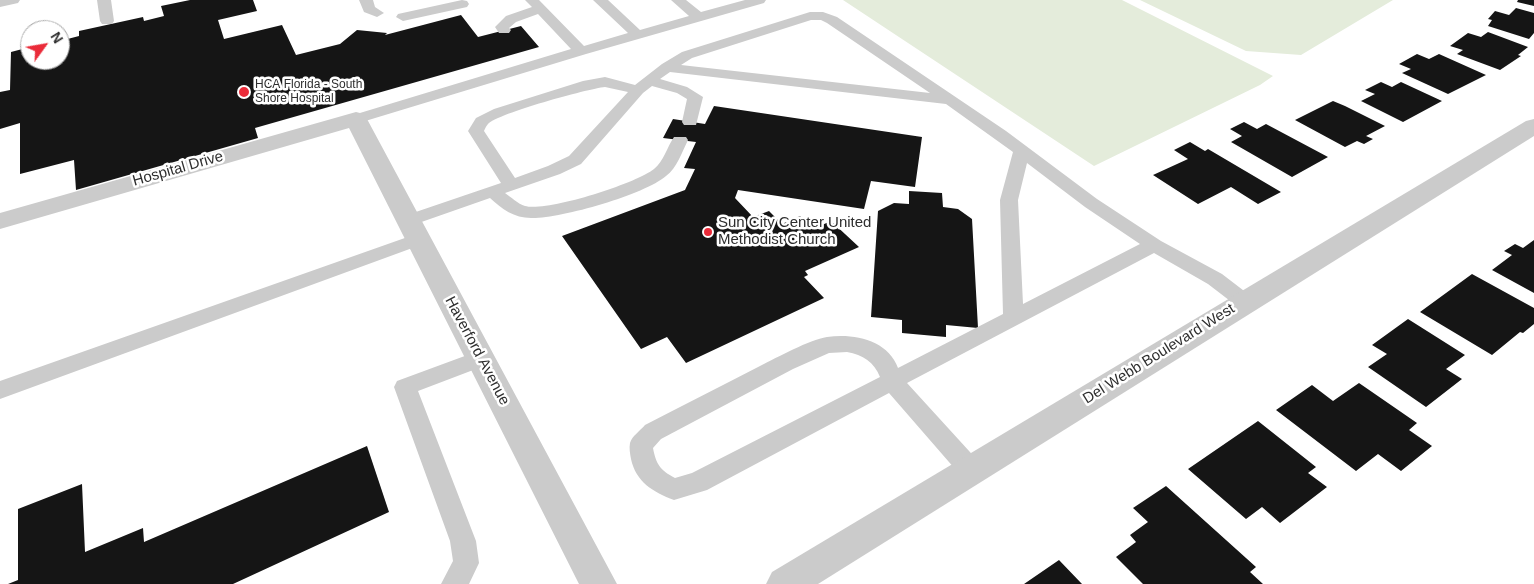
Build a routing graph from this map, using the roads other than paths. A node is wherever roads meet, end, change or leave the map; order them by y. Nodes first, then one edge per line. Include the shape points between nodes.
1 (104, 0) edge
2 (366, 0) edge
3 (478, 0) edge
4 (600, 0) edge
5 (678, 0) edge
6 (759, 0) edge
7 (461, 2) edge
8 (536, 4) edge
9 (376, 13) dead end
10 (403, 16) dead end
11 (699, 17) junction
12 (106, 21) dead end
13 (504, 30) dead end
14 (638, 35) junction
15 (522, 52) dead end
16 (581, 52) junction
17 (535, 65) junction
18 (667, 67) junction
19 (644, 85) junction
20 (949, 100) junction
21 (356, 119) junction
22 (690, 122) dead end
23 (1534, 126) edge
24 (680, 140) dead end
25 (1022, 151) junction
26 (510, 185) junction
27 (492, 191) junction
28 (0, 221) edge
29 (414, 230) junction
30 (1154, 245) junction
31 (1245, 302) junction
32 (1013, 318) junction
33 (481, 358) junction
34 (892, 381) junction
35 (0, 390) edge
36 (971, 470) junction
37 (454, 584) edge
38 (598, 584) edge
39 (785, 584) edge

1 - 12 lane
2 - 9 lane via 369,9
3 - 7 lane
4 - 14 lane
5 - 11 lane
6 - 11 lane
7 - 10 lane via 422,14
8 - 13 lane via 511,18 502,27
8 - 16 lane
11 - 14 lane
14 - 16 lane
15 - 17 lane
16 - 17 lane
17 - 21 lane
18 - 19 lane
18 - 20 lane
18 - 20 lane via 687,55 810,16 822,16
19 - 22 lane via 682,90 695,97
19 - 26 lane via 575,160
19 - 26 lane via 588,84 500,112 482,121 476,131
20 - 25 lane
21 - 28 street, Hospital Drive
21 - 29 street, Haverford Avenue
23 - 31 street, Del Webb Boulevard West
24 - 27 lane via 661,172 642,183 589,201 546,212 522,212
25 - 30 lane
25 - 32 lane via 1009,200
26 - 27 lane
27 - 29 lane
29 - 33 street, Haverford Avenue
29 - 35 lane
30 - 31 lane via 1215,279
30 - 32 lane
31 - 36 street, Del Webb Boulevard West
32 - 34 lane
33 - 37 lane via 405,387 463,541 466,563
33 - 38 street, Haverford Avenue
34 - 34 lane via 884,362 865,347 826,345 653,432 641,445 642,462 653,480 674,489 698,482
34 - 36 lane
36 - 39 street, Del Webb Boulevard West

